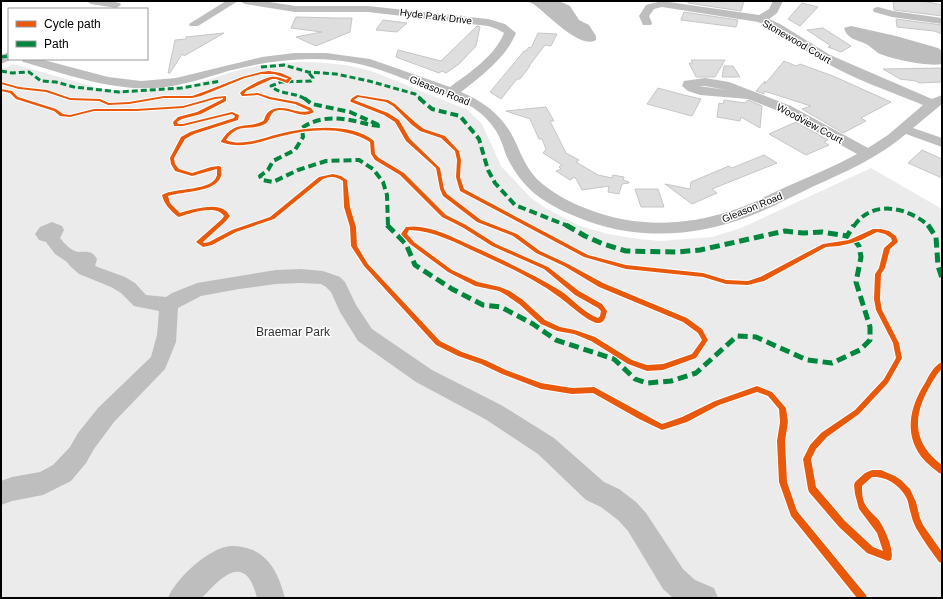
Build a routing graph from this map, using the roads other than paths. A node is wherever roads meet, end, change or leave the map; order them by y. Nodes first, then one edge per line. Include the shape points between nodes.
1 (91, 1) edge
2 (233, 1) edge
3 (245, 1) edge
4 (778, 1) edge
5 (117, 5) edge
6 (371, 5) edge
7 (878, 10) dead end
8 (761, 19) junction
9 (942, 21) edge
10 (646, 23) dead end
11 (194, 24) dead end
12 (31, 60) edge
13 (450, 93) junction
14 (750, 95) dead end
15 (937, 101) edge
16 (904, 129) junction
17 (942, 143) edge
18 (868, 154) junction
19 (51, 236) dead end
20 (170, 305) junction
21 (1, 493) edge
22 (182, 598) edge
23 (271, 598) edge
24 (704, 598) edge

1 - 5 street
2 - 11 street
3 - 6 street, Hyde Park Drive via 295,9
4 - 8 street via 773,11
6 - 13 street, Hyde Park Drive via 499,25 510,33 509,38 471,78
7 - 9 street
8 - 10 street, Stonewood Court via 669,4 650,7 644,16
8 - 15 street, Stonewood Court via 839,65 889,87
12 - 13 street, Gleason Road via 107,81 138,85 172,82 261,60 295,56 336,57 373,64
13 - 18 street, Gleason Road via 473,103 494,119 502,128 523,173 536,187 576,211 600,220 629,226 657,229 686,228 737,215
14 - 18 street, Woodview Court via 786,109
15 - 16 street, Gleason Road
16 - 17 street
16 - 18 street, Gleason Road
19 - 20 street via 64,252 128,288 141,301
20 - 21 street via 167,340 158,363 106,414 78,455 62,473 43,483
20 - 24 street via 197,290 239,282 301,276 323,278 333,282 365,335 424,376 493,412 546,446 582,481 627,511 640,527 672,579 685,590
22 - 23 street via 217,565 229,558 250,562 262,573

